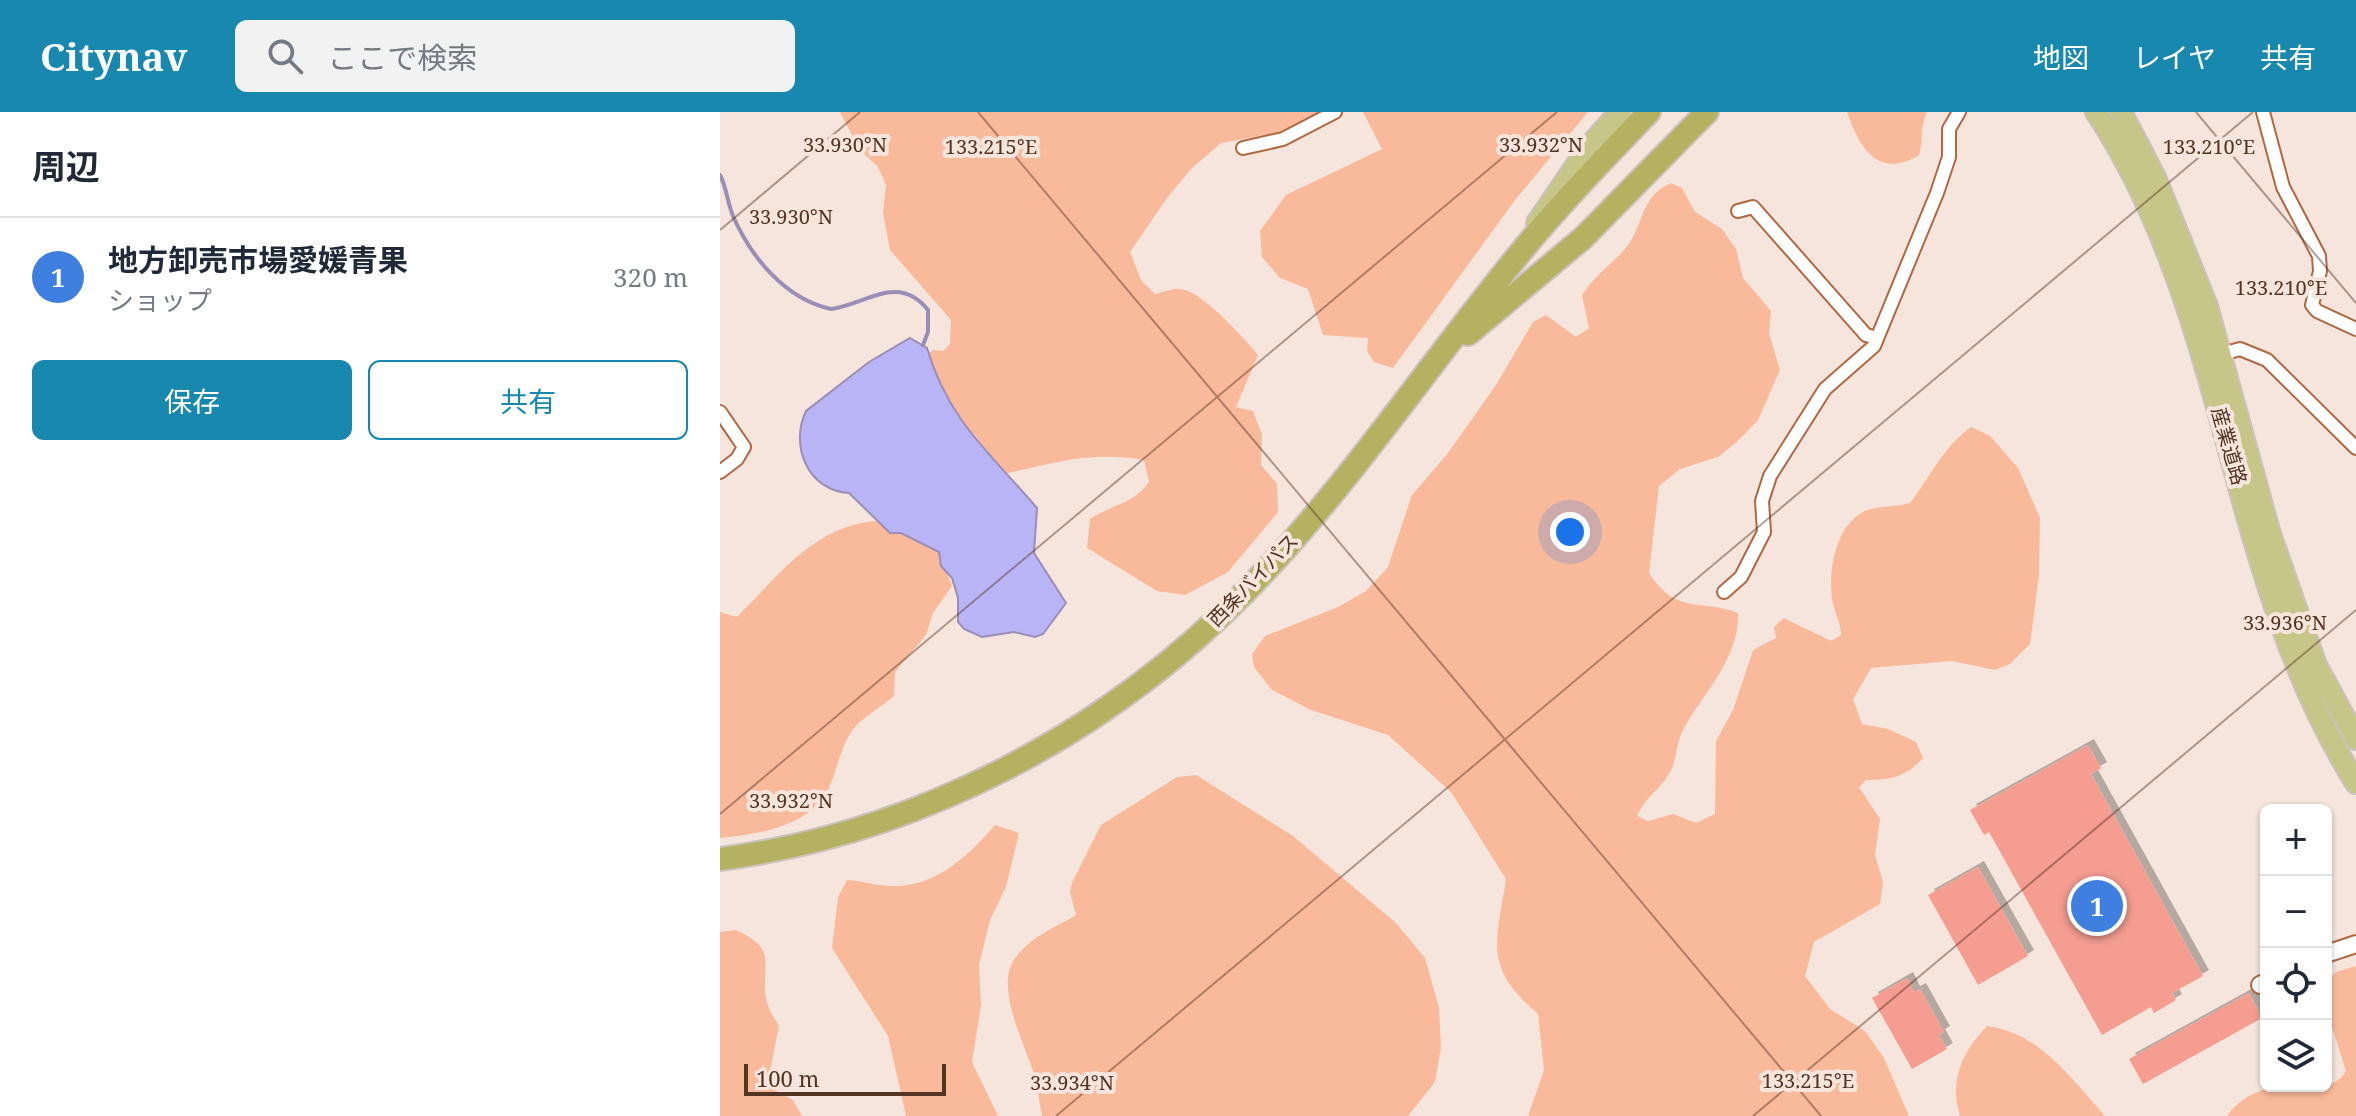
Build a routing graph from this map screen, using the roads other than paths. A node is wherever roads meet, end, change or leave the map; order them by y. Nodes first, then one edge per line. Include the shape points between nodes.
1 (1335, 112) edge
2 (1620, 112) edge
3 (1649, 112) edge
4 (1707, 112) edge
5 (1959, 112) edge
6 (2085, 112) edge
7 (2096, 112) edge
8 (2119, 112) edge
9 (2263, 112) edge
10 (1243, 148) dead end
11 (2129, 170) junction
12 (1738, 211) dead end
13 (1517, 257) junction
14 (2356, 329) edge
15 (1877, 338) junction
16 (2207, 358) junction
17 (1437, 360) junction
18 (720, 412) edge
19 (2356, 448) edge
20 (720, 472) edge
21 (1724, 592) dead end
22 (2356, 739) edge
23 (2356, 783) edge
24 (720, 859) edge
25 (2356, 944) edge
26 (2332, 952) edge

1 - 10 street via 1283,139
2 - 13 main road via 1590,145
3 - 13 highway, 西条バイパス
4 - 17 highway via 1583,238
5 - 15 street via 1949,129 1949,157 1937,193
6 - 11 main road
7 - 11 main road, 産業道路
8 - 16 main road, 産業道路 via 2179,232
9 - 14 street via 2283,187 2319,256 2312,305
11 - 16 main road, 産業道路 via 2168,249
12 - 15 street via 1753,207 1866,335
13 - 17 highway, 西条バイパス
15 - 21 street via 1825,389 1770,476 1762,501 1764,532 1741,577
16 - 19 street via 2240,349 2267,360
16 - 22 main road, 産業道路 via 2316,665
16 - 23 main road, 産業道路 via 2271,594 2305,684
17 - 24 highway, 西条バイパス via 1331,495 1244,593 1103,711 1006,769 896,816 798,845
18 - 20 street via 744,447
25 - 26 street

